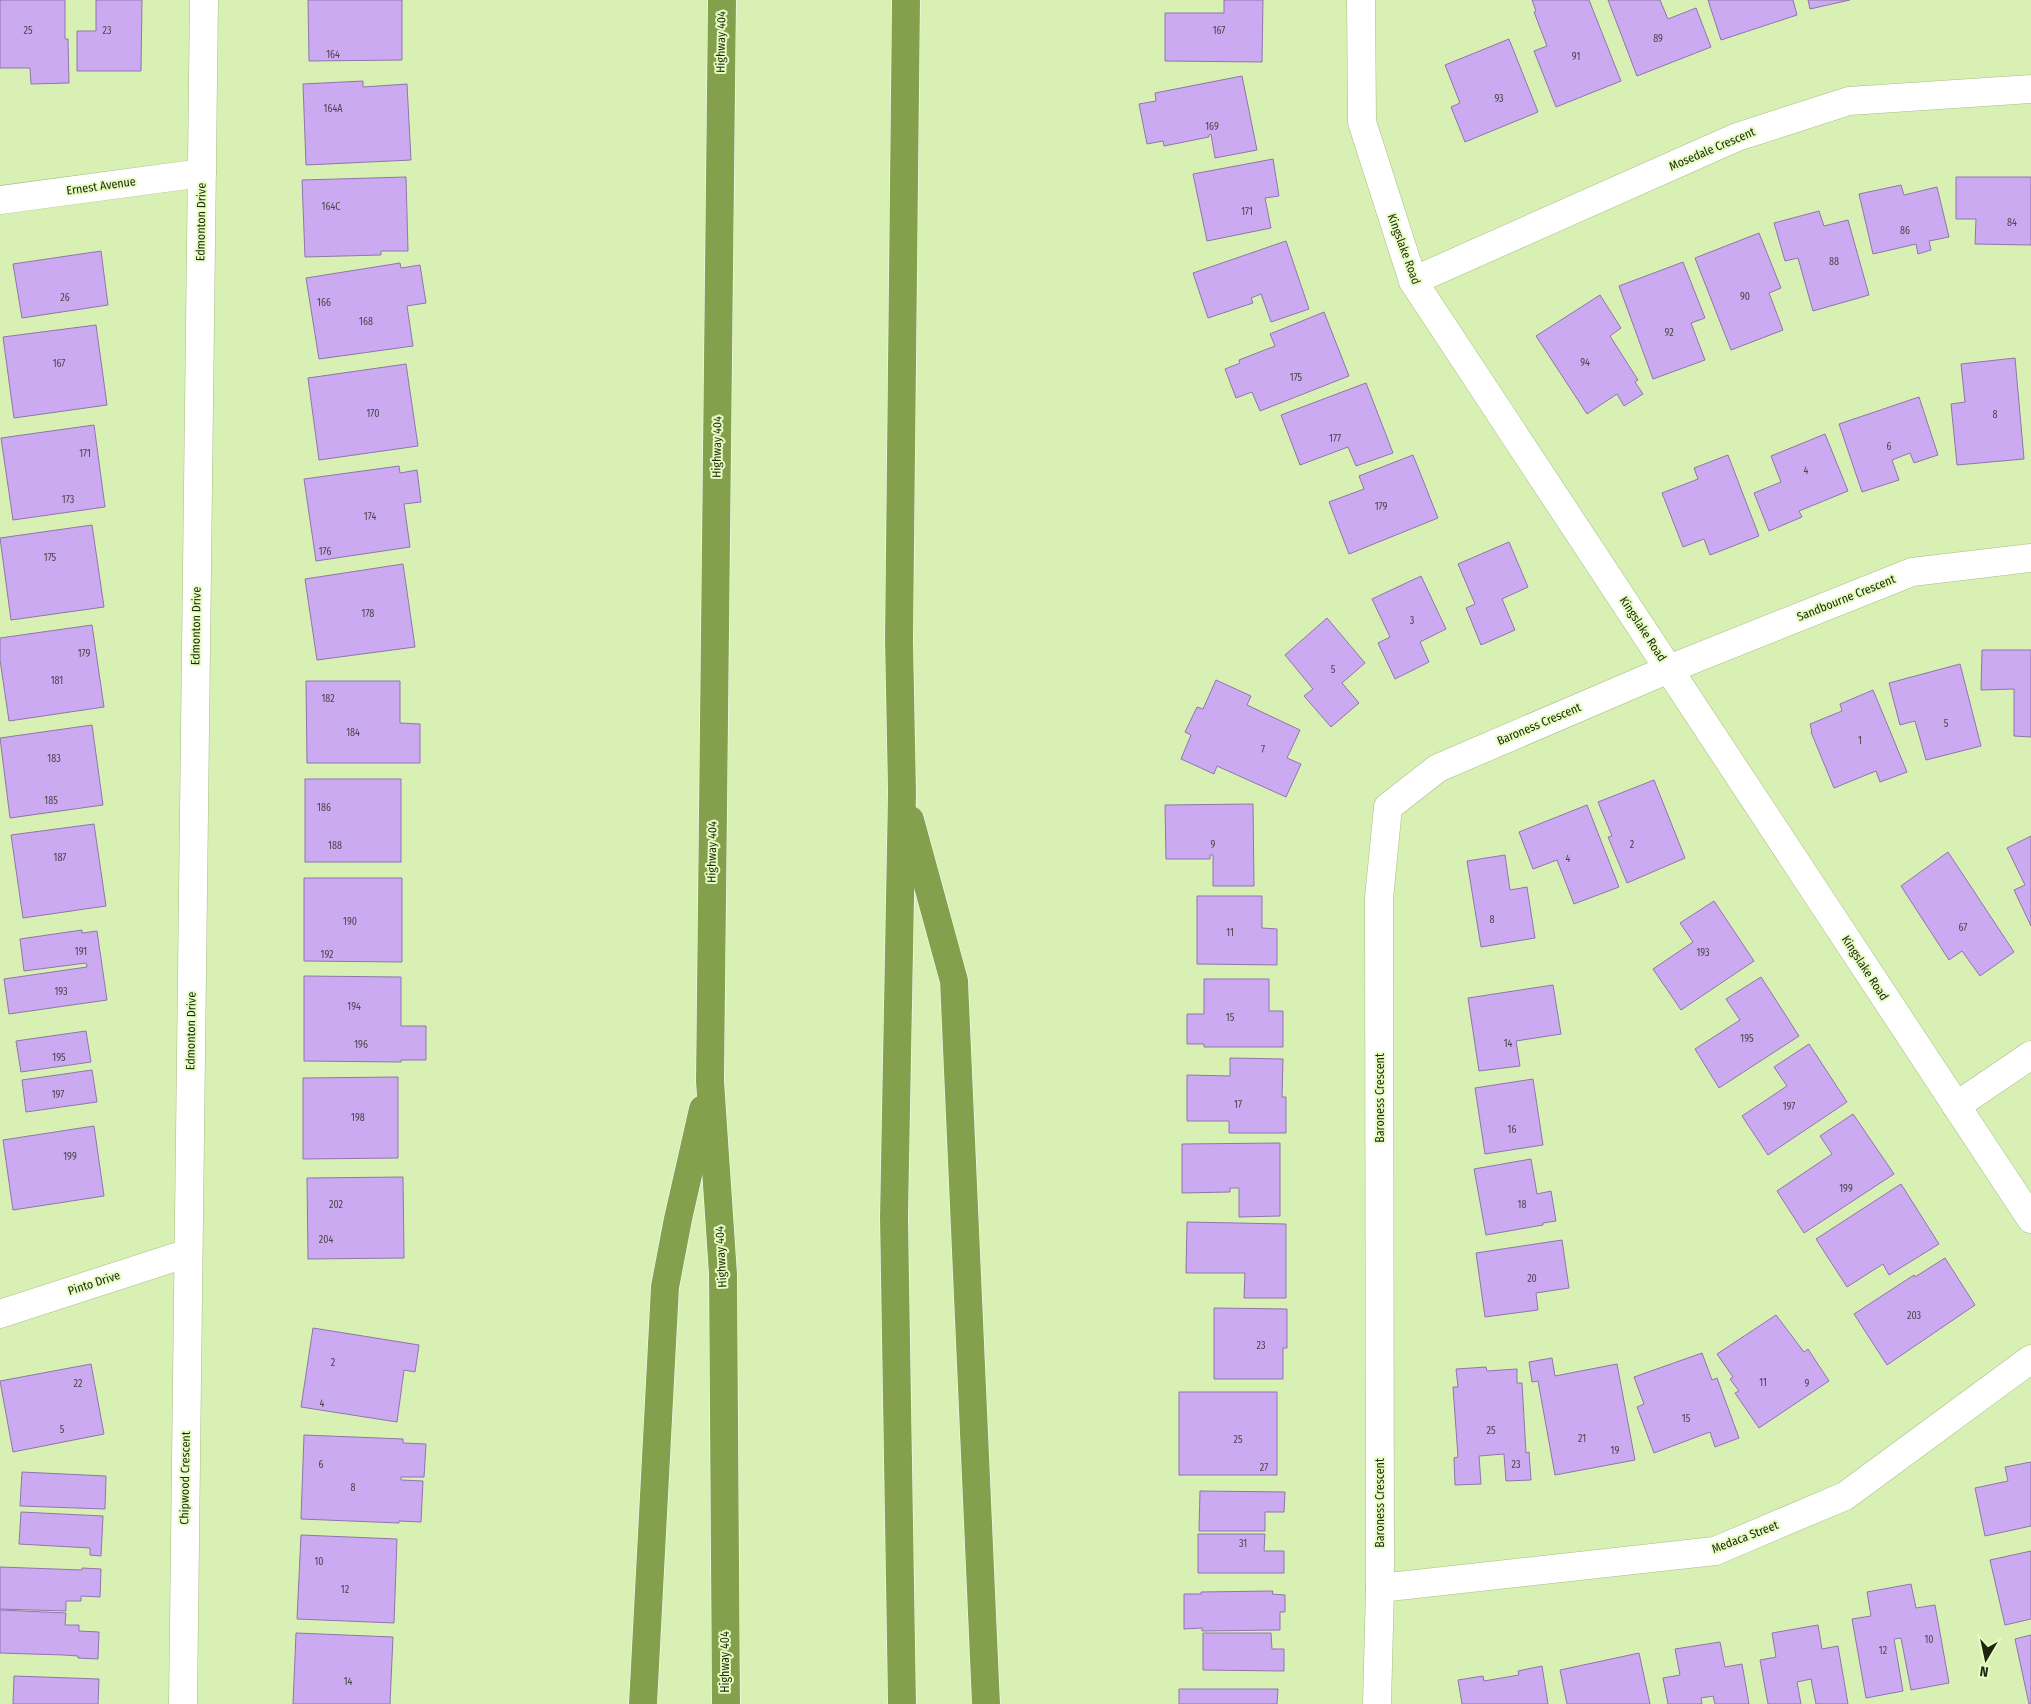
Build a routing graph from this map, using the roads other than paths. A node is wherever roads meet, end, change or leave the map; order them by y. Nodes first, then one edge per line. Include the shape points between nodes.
1 (204, 0) edge
2 (722, 0) edge
3 (906, 0) edge
4 (1361, 0) edge
5 (2031, 89) edge
6 (202, 173) junction
7 (0, 200) edge
8 (1413, 281) junction
9 (2031, 558) edge
10 (1669, 669) junction
11 (902, 792) junction
12 (2031, 1054) edge
13 (710, 1081) junction
14 (1956, 1106) junction
15 (2031, 1219) edge
16 (188, 1253) junction
17 (0, 1314) edge
18 (2031, 1358) edge
19 (1380, 1588) junction
20 (183, 1704) edge
21 (643, 1704) edge
22 (726, 1704) edge
23 (902, 1704) edge
24 (986, 1704) edge
25 (1377, 1704) edge

1 - 6 street, Edmonton Drive
2 - 13 highway, Highway 404
3 - 11 highway via 899,640
4 - 8 street, Kingslake Road via 1362,122
5 - 8 street, Mosedale Crescent via 1849,101 1737,137
6 - 7 street, Ernest Avenue
6 - 16 street, Edmonton Drive
8 - 10 street, Kingslake Road
9 - 10 street, Sandbourne Crescent via 1912,572
10 - 14 street, Kingslake Road
10 - 19 street, Baroness Crescent via 1438,768 1388,807 1380,898
11 - 23 highway via 894,1217
11 - 24 highway via 954,981
12 - 14 street
13 - 21 highway via 665,1287
13 - 22 highway, Highway 404 via 723,1274
14 - 15 street, Kingslake Road
16 - 17 street, Pinto Drive
16 - 20 street, Chipwood Crescent
18 - 19 street, Medaca Street via 1845,1496 1715,1551
19 - 25 street, Baroness Crescent

